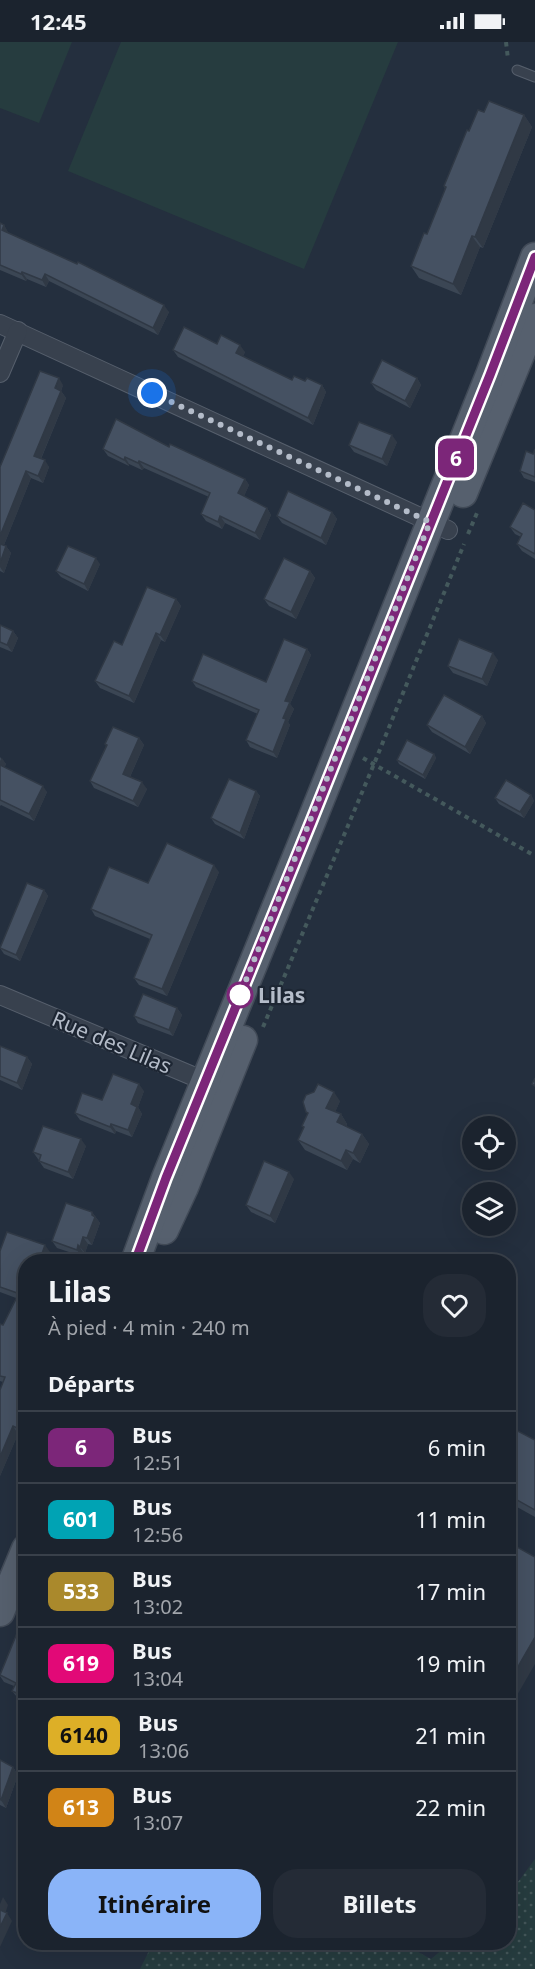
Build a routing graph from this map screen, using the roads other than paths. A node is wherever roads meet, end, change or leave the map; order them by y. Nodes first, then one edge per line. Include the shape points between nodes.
1 (517, 70) dead end
2 (535, 77) edge
3 (535, 256) edge
4 (535, 318) edge
5 (0, 324) edge
6 (18, 331) junction
7 (0, 373) edge
8 (439, 526) junction
9 (0, 995) edge
10 (215, 1085) junction
11 (138, 1254) edge
12 (153, 1254) edge
13 (18, 1568) edge
14 (0, 1612) edge

1 - 2 lane
3 - 8 main road
4 - 8 main road
5 - 6 street
6 - 7 street
6 - 8 street
8 - 10 main road via 311,822
8 - 10 main road via 365,759
9 - 10 street, Rue des Lilas
10 - 11 main road via 166,1178
10 - 12 main road via 184,1187
13 - 14 main road

